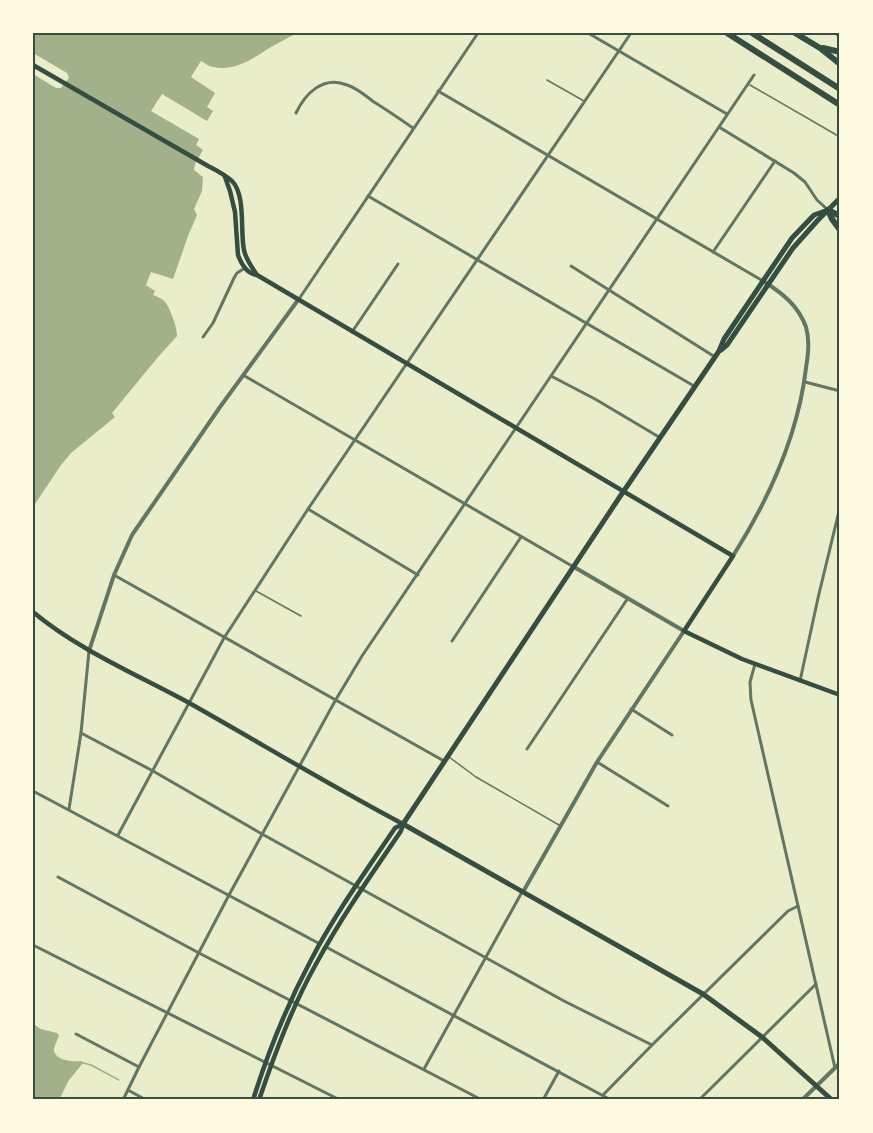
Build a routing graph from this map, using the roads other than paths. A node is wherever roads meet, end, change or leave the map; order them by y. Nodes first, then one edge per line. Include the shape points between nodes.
1 (478, 33) edge
2 (588, 33) edge
3 (631, 33) edge
4 (727, 33) edge
5 (752, 33) edge
6 (795, 33) edge
7 (820, 48) junction
8 (619, 51) junction
9 (840, 52) edge
10 (840, 64) edge
11 (33, 65) edge
12 (754, 75) dead end
13 (547, 80) dead end
14 (748, 83) junction
15 (840, 89) edge
16 (438, 91) junction
17 (584, 101) junction
18 (840, 105) edge
19 (296, 113) dead end
20 (727, 114) junction
21 (719, 126) junction
22 (413, 128) junction
23 (840, 137) edge
24 (548, 155) junction
25 (775, 161) junction
26 (368, 196) junction
27 (840, 198) edge
28 (828, 210) junction
29 (840, 216) edge
30 (657, 218) junction
31 (840, 230) edge
32 (713, 252) junction
33 (478, 259) junction
34 (398, 264) dead end
35 (248, 266) junction
36 (571, 266) dead end
37 (766, 283) junction
38 (609, 290) junction
39 (298, 300) junction
40 (587, 323) junction
41 (352, 332) junction
42 (203, 337) dead end
43 (715, 357) junction
44 (407, 364) junction
45 (243, 375) junction
46 (551, 376) junction
47 (805, 382) junction
48 (696, 387) junction
49 (840, 391) edge
50 (515, 428) junction
51 (661, 438) junction
52 (356, 440) junction
53 (623, 492) junction
54 (465, 504) junction
55 (840, 507) edge
56 (308, 509) junction
57 (521, 537) junction
58 (733, 556) junction
59 (574, 567) junction
60 (114, 575) junction
61 (418, 575) junction
62 (256, 590) junction
63 (628, 598) junction
64 (33, 612) edge
65 (301, 616) dead end
66 (684, 631) junction
67 (224, 638) junction
68 (452, 641) dead end
69 (89, 651) junction
70 (755, 664) junction
71 (801, 681) junction
72 (840, 694) edge
73 (335, 701) junction
74 (189, 703) junction
75 (631, 709) junction
76 (81, 733) junction
77 (672, 735) dead end
78 (527, 749) dead end
79 (446, 758) junction
80 (597, 762) junction
81 (300, 767) junction
82 (153, 771) junction
83 (33, 790) edge
84 (668, 806) dead end
85 (69, 809) junction
86 (403, 824) junction
87 (560, 825) junction
88 (262, 834) junction
89 (118, 835) junction
90 (58, 877) dead end
91 (357, 886) junction
92 (362, 889) junction
93 (523, 892) junction
94 (229, 895) junction
95 (798, 906) junction
96 (320, 944) junction
97 (33, 945) edge
98 (326, 947) junction
99 (200, 953) junction
100 (486, 958) junction
101 (816, 984) junction
102 (703, 994) junction
103 (291, 1000) junction
104 (297, 1003) junction
105 (167, 1014) junction
106 (454, 1016) junction
107 (75, 1035) dead end
108 (762, 1037) junction
109 (651, 1045) junction
110 (266, 1062) junction
111 (840, 1063) edge
112 (271, 1065) junction
113 (139, 1067) junction
114 (834, 1068) junction
115 (424, 1069) junction
116 (559, 1071) junction
117 (816, 1086) junction
118 (128, 1090) junction
119 (603, 1095) junction
120 (830, 1098) edge
121 (123, 1100) edge
122 (146, 1100) edge
123 (253, 1100) edge
124 (260, 1100) edge
125 (340, 1100) edge
126 (482, 1100) edge
127 (543, 1100) edge
128 (611, 1100) edge
129 (699, 1100) edge
130 (801, 1100) edge

1 - 16 street
2 - 8 street
3 - 8 street
4 - 18 highway
5 - 15 highway
6 - 7 highway
7 - 9 highway
7 - 10 highway
8 - 17 street
8 - 20 street
11 - 35 main road via 231,180 239,198
12 - 14 street
13 - 17 lane
14 - 20 street
14 - 23 lane
16 - 22 street
16 - 24 street
17 - 24 street
19 - 22 street via 316,88 341,83
20 - 21 street
21 - 25 street
21 - 30 street
22 - 26 street
24 - 30 street
24 - 33 street
25 - 28 street via 799,177
25 - 32 street
26 - 33 street
26 - 39 street
27 - 28 main road
28 - 29 highway
28 - 31 highway
28 - 37 main road via 814,215 800,228
30 - 32 street
30 - 38 street
32 - 37 street
33 - 40 street
33 - 44 street
34 - 41 street
35 - 39 main road via 253,275
35 - 42 street via 237,273
36 - 38 street
37 - 43 main road
37 - 47 street via 793,304 806,329 809,348
38 - 40 street
38 - 43 street
39 - 41 main road
39 - 45 street
40 - 46 street
40 - 48 street
41 - 44 main road
43 - 48 main road
44 - 50 main road
44 - 52 street
45 - 52 street
45 - 60 street via 132,535
46 - 50 street
46 - 51 street
47 - 49 street
47 - 58 street via 786,452 755,520
48 - 51 main road
50 - 53 main road
50 - 54 street
51 - 53 main road
52 - 54 street
52 - 56 street
53 - 58 main road
53 - 59 main road
54 - 57 street
54 - 61 street
55 - 71 street
56 - 61 street
56 - 62 street
57 - 59 street
57 - 68 street
58 - 66 main road
59 - 63 street
59 - 79 main road
60 - 67 street
60 - 69 street
61 - 73 street
62 - 65 lane
62 - 67 street
63 - 66 street
63 - 78 street
64 - 69 main road
66 - 70 main road
66 - 75 street
67 - 73 street
67 - 74 street
69 - 74 main road
69 - 76 street
70 - 71 main road
70 - 95 street via 751,700
71 - 72 main road
73 - 79 street
73 - 81 street
74 - 81 main road
74 - 82 street
75 - 77 street
75 - 80 street
76 - 82 street
76 - 85 street
79 - 86 main road
79 - 87 lane
80 - 84 street
80 - 87 street
81 - 86 main road
81 - 88 street
82 - 88 street
82 - 89 street
83 - 85 street
85 - 89 street
86 - 91 main road via 395,828
86 - 92 main road
86 - 93 main road
87 - 93 street
88 - 91 street
88 - 94 street
89 - 94 street
90 - 99 street
91 - 92 street
91 - 96 main road
92 - 98 main road
92 - 100 street
93 - 100 street
93 - 102 main road
94 - 96 street
94 - 99 street
95 - 101 street
95 - 102 street via 788,911
96 - 98 street
96 - 103 main road
97 - 105 street
98 - 104 main road
98 - 106 street
99 - 103 street
99 - 105 street
100 - 106 street
100 - 109 street
101 - 108 street
101 - 114 street
102 - 108 main road
102 - 109 street
103 - 104 street
103 - 110 main road
104 - 112 main road
104 - 115 street
105 - 110 street
105 - 113 street
106 - 115 street
106 - 116 street
107 - 113 street
108 - 117 main road
108 - 129 street
109 - 119 street
110 - 112 street
110 - 123 main road
111 - 114 street
112 - 124 main road
112 - 125 street
113 - 118 street
114 - 117 street
115 - 126 street
116 - 119 street
116 - 127 street
117 - 120 main road
117 - 130 street
118 - 121 street
118 - 122 street
119 - 128 street

